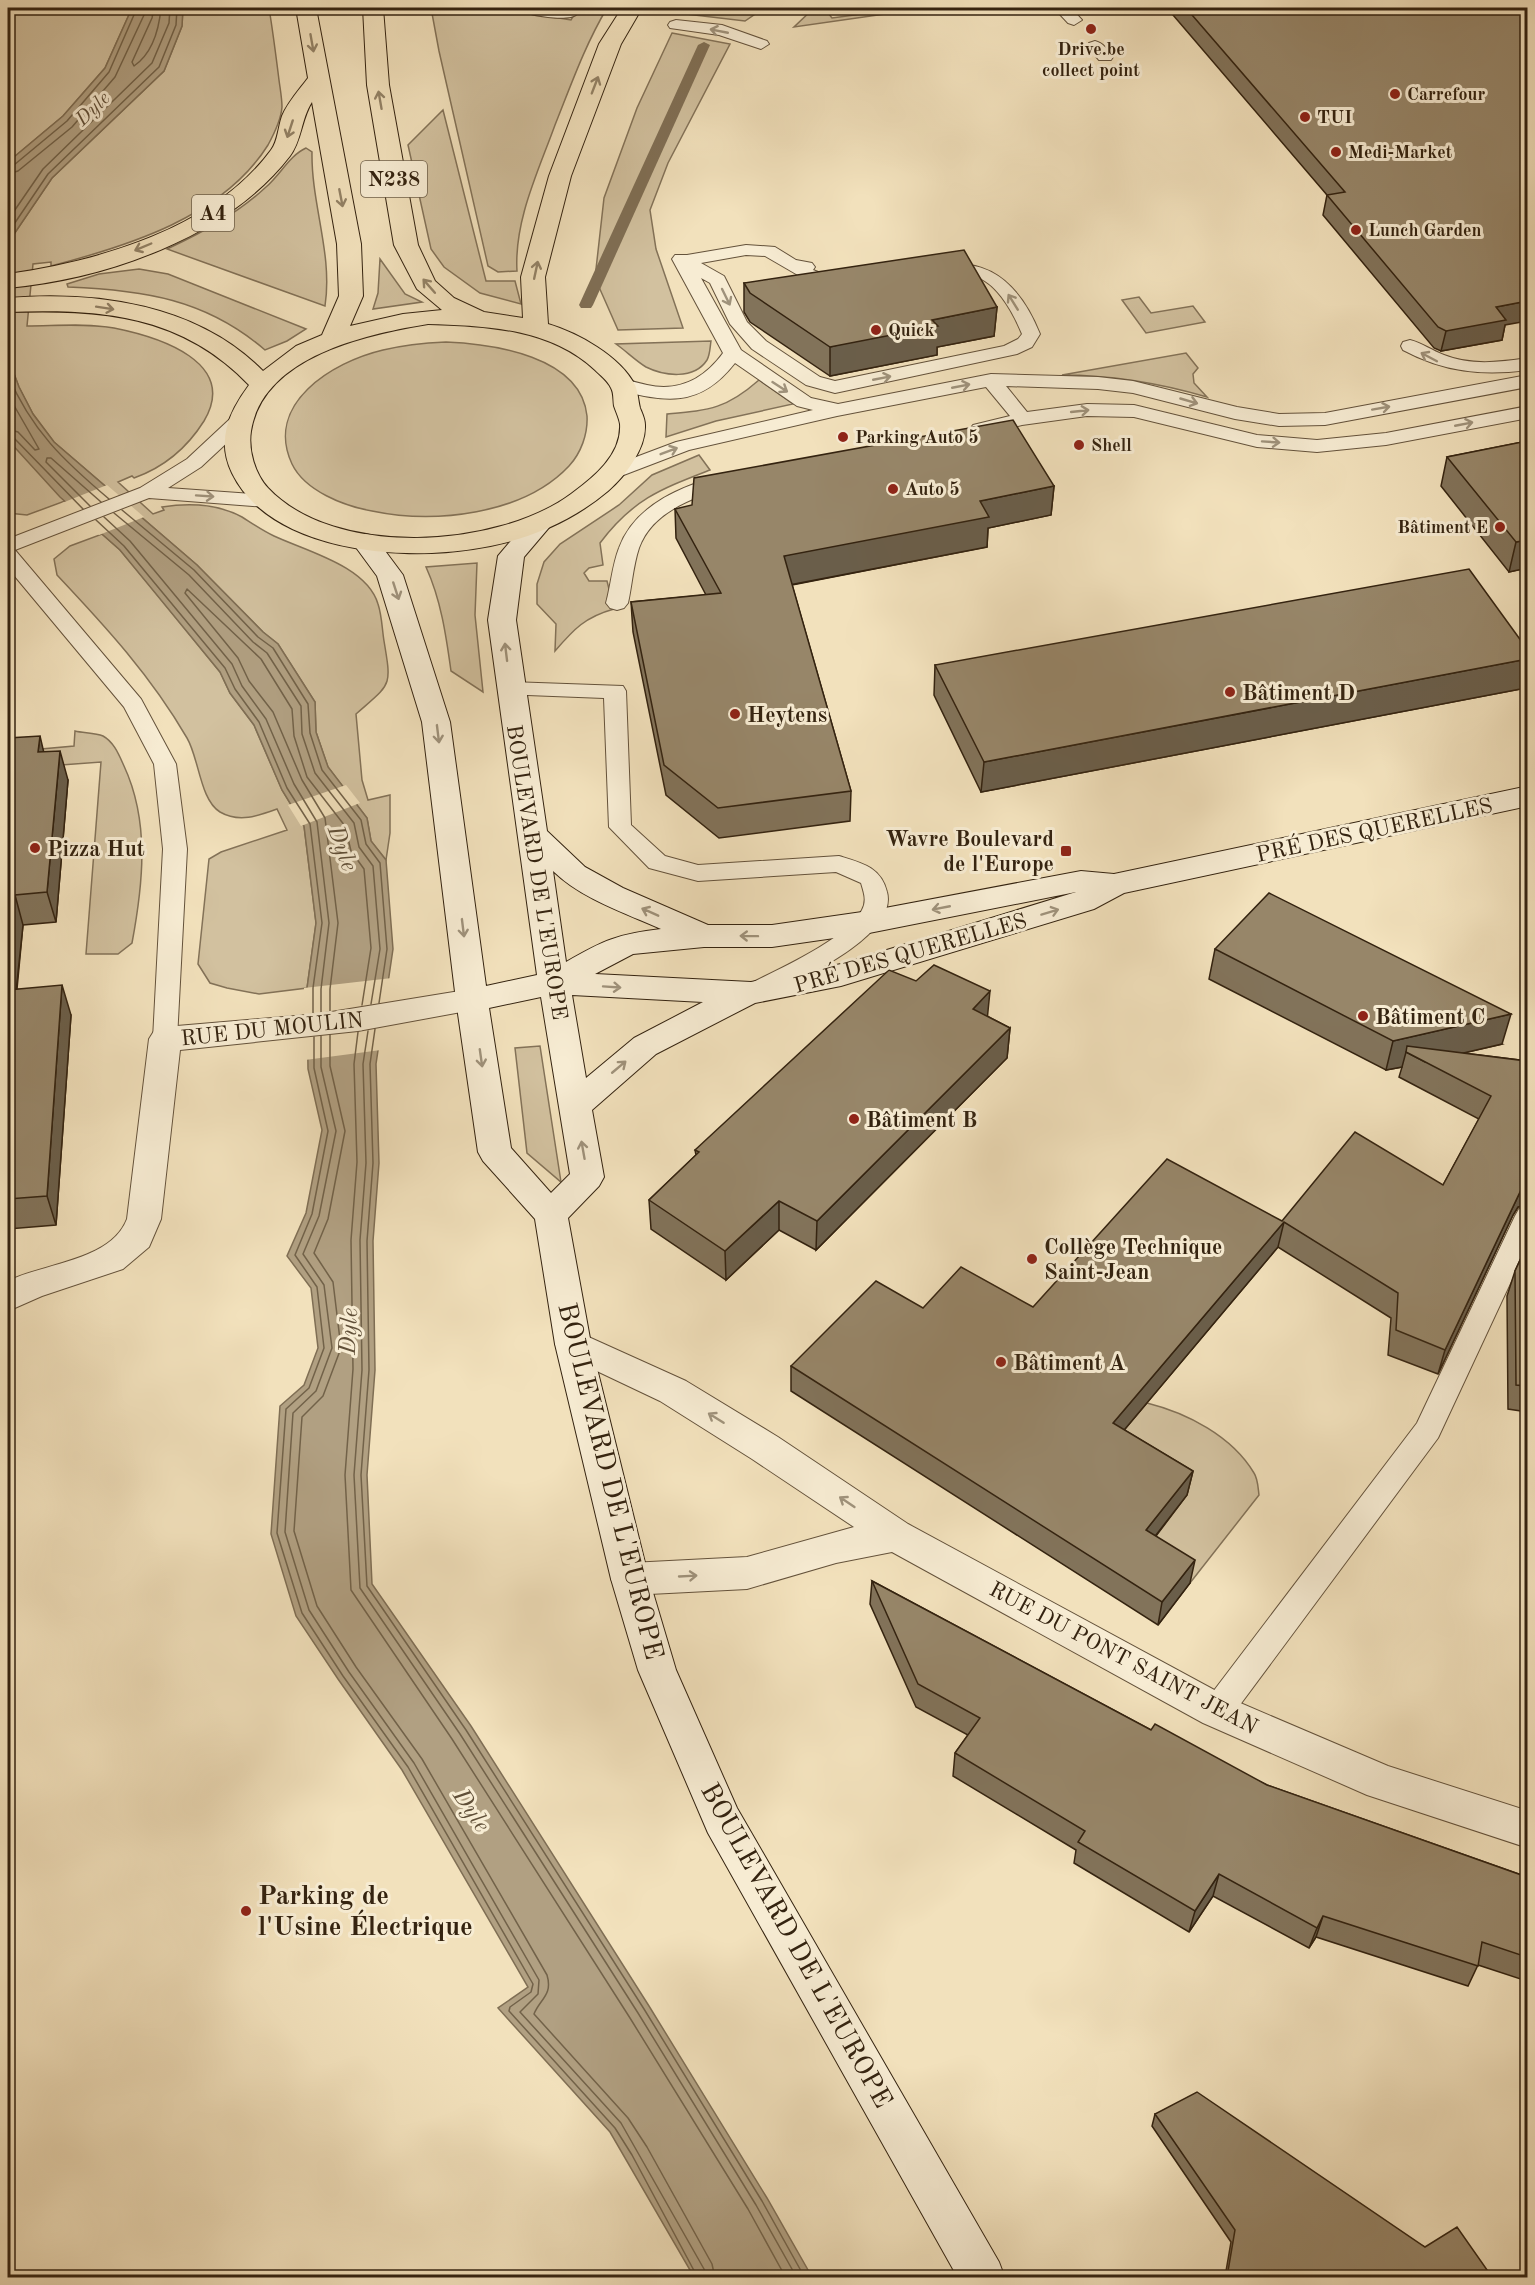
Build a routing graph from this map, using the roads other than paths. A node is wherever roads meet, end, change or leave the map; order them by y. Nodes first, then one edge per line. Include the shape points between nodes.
1 (306, 8) edge
2 (373, 8) edge
3 (526, 8) edge
4 (632, 8) edge
5 (1062, 8) edge
6 (569, 14) dead end
7 (1074, 20) dead end
8 (676, 25) dead end
9 (761, 44) dead end
10 (319, 78) junction
11 (678, 253) junction
12 (790, 265) junction
13 (824, 269) edge
14 (921, 274) edge
15 (8, 281) edge
16 (851, 285) edge
17 (8, 305) edge
18 (477, 318) junction
19 (536, 328) junction
20 (333, 338) junction
21 (1410, 346) dead end
22 (733, 353) junction
23 (1527, 364) edge
24 (991, 380) junction
25 (1527, 381) edge
26 (261, 383) junction
27 (622, 385) junction
28 (837, 410) junction
29 (1527, 412) edge
30 (1022, 419) junction
31 (238, 422) junction
32 (956, 434) edge
33 (614, 472) junction
34 (747, 476) edge
35 (147, 492) junction
36 (267, 501) junction
37 (539, 524) junction
38 (365, 542) junction
39 (8, 546) edge
40 (8, 555) edge
41 (617, 603) dead end
42 (510, 689) junction
43 (1527, 796) edge
44 (533, 835) junction
45 (1115, 884) junction
46 (869, 922) junction
47 (704, 936) junction
48 (554, 983) junction
49 (751, 993) junction
50 (472, 1000) junction
51 (165, 1039) junction
52 (576, 1106) junction
53 (551, 1215) junction
54 (1527, 1216) edge
55 (8, 1297) edge
56 (573, 1344) junction
57 (895, 1535) junction
58 (630, 1579) junction
59 (1217, 1711) junction
60 (1527, 1830) edge
61 (983, 2277) edge

1 -> 10 highway, N238
18 -> 2 highway, BOULEVARD DE L'EUROPE / N238 via 446,303 425,284 406,245 378,85
3 - 6 lane
19 -> 4 highway via 533,277 560,176 610,44
5 - 7 lane
9 -> 8 lane via 722,30
10 -> 15 highway, A4 via 295,112 283,150 261,177 224,207 175,234 117,258 50,276
10 -> 20 highway, N238 via 350,244 351,296
11 - 12 lane via 769,251
11 -> 14 lane via 718,280 739,324 759,345 813,381 836,387 1010,350 1025,343 1031,334 994,278 976,270
11 - 22 lane
12 - 13 lane
12 - 16 lane via 839,287
17 -> 26 highway via 82,304 185,327 217,344
18 - 19 highway, BOULEVARD DE L'EUROPE
18 - 20 highway, BOULEVARD DE L'EUROPE via 379,324
19 - 27 highway, BOULEVARD DE L'EUROPE via 593,356
20 - 26 highway, BOULEVARD DE L'EUROPE via 293,358
23 -> 21 lane via 1476,369 1437,361
22 - 27 lane via 721,371 703,384 672,395
22 -> 28 lane via 804,402
24 -> 25 lane via 1132,387 1279,420 1325,419
28 -> 24 lane
24 - 30 lane
26 - 31 highway, BOULEVARD DE L'EUROPE
27 - 33 highway, BOULEVARD DE L'EUROPE via 633,428
33 -> 28 lane via 683,446
30 -> 29 lane via 1087,410 1134,411 1257,441 1317,446 1386,439
30 - 32 lane
31 - 35 lane via 194,463
31 - 36 highway, BOULEVARD DE L'EUROPE via 236,450 246,476
33 - 37 highway, BOULEVARD DE L'EUROPE via 582,501
34 - 41 lane via 672,500 647,518 631,544
35 -> 36 lane
35 - 39 lane
36 - 38 highway, BOULEVARD DE L'EUROPE via 293,519
37 - 38 highway, BOULEVARD DE L'EUROPE via 483,540 423,546
42 -> 37 street, BOULEVARD DE L'EUROPE via 502,620 511,556
38 -> 50 street via 390,575 436,722
40 - 51 lane via 133,704 165,764 175,849
42 - 44 street, BOULEVARD DE L'EUROPE
42 - 46 lane via 615,691 620,827 657,862 698,873 839,864 871,878 877,901
43 - 45 street, PRÉ DES QUERELLES
47 -> 44 street via 574,874
44 - 48 street, BOULEVARD DE L'EUROPE
45 -> 46 street, PRÉ DES QUERELLES via 1081,881
49 -> 45 street, PRÉ DES QUERELLES via 842,975 1083,902
46 -> 47 street, PRÉ DES QUERELLES via 772,936
46 - 49 lane via 828,954
47 - 48 street, PRÉ DES QUERELLES via 617,947
48 -> 49 street, PRÉ DES QUERELLES
48 - 50 street, PRÉ DES QUERELLES
48 - 52 street, BOULEVARD DE L'EUROPE
52 -> 49 street via 645,1046
50 - 51 street, RUE DU MOULIN via 406,1014 242,1035
50 -> 53 street via 495,1152
51 - 55 street, RUE DU MOULIN via 144,1219 137,1238 111,1260
53 -> 52 street, BOULEVARD DE L'EUROPE via 587,1177
53 - 56 street, BOULEVARD DE L'EUROPE
54 - 59 lane via 1428,1430
57 -> 56 street, RUE DU PONT SAINT JEAN via 673,1391
56 - 58 street, BOULEVARD DE L'EUROPE
58 -> 57 street via 747,1573 836,1547
57 - 59 street, RUE DU PONT SAINT JEAN
58 - 61 street, BOULEVARD DE L'EUROPE via 657,1670 722,1820
59 - 60 street, RUE DU PONT SAINT JEAN via 1381,1782

